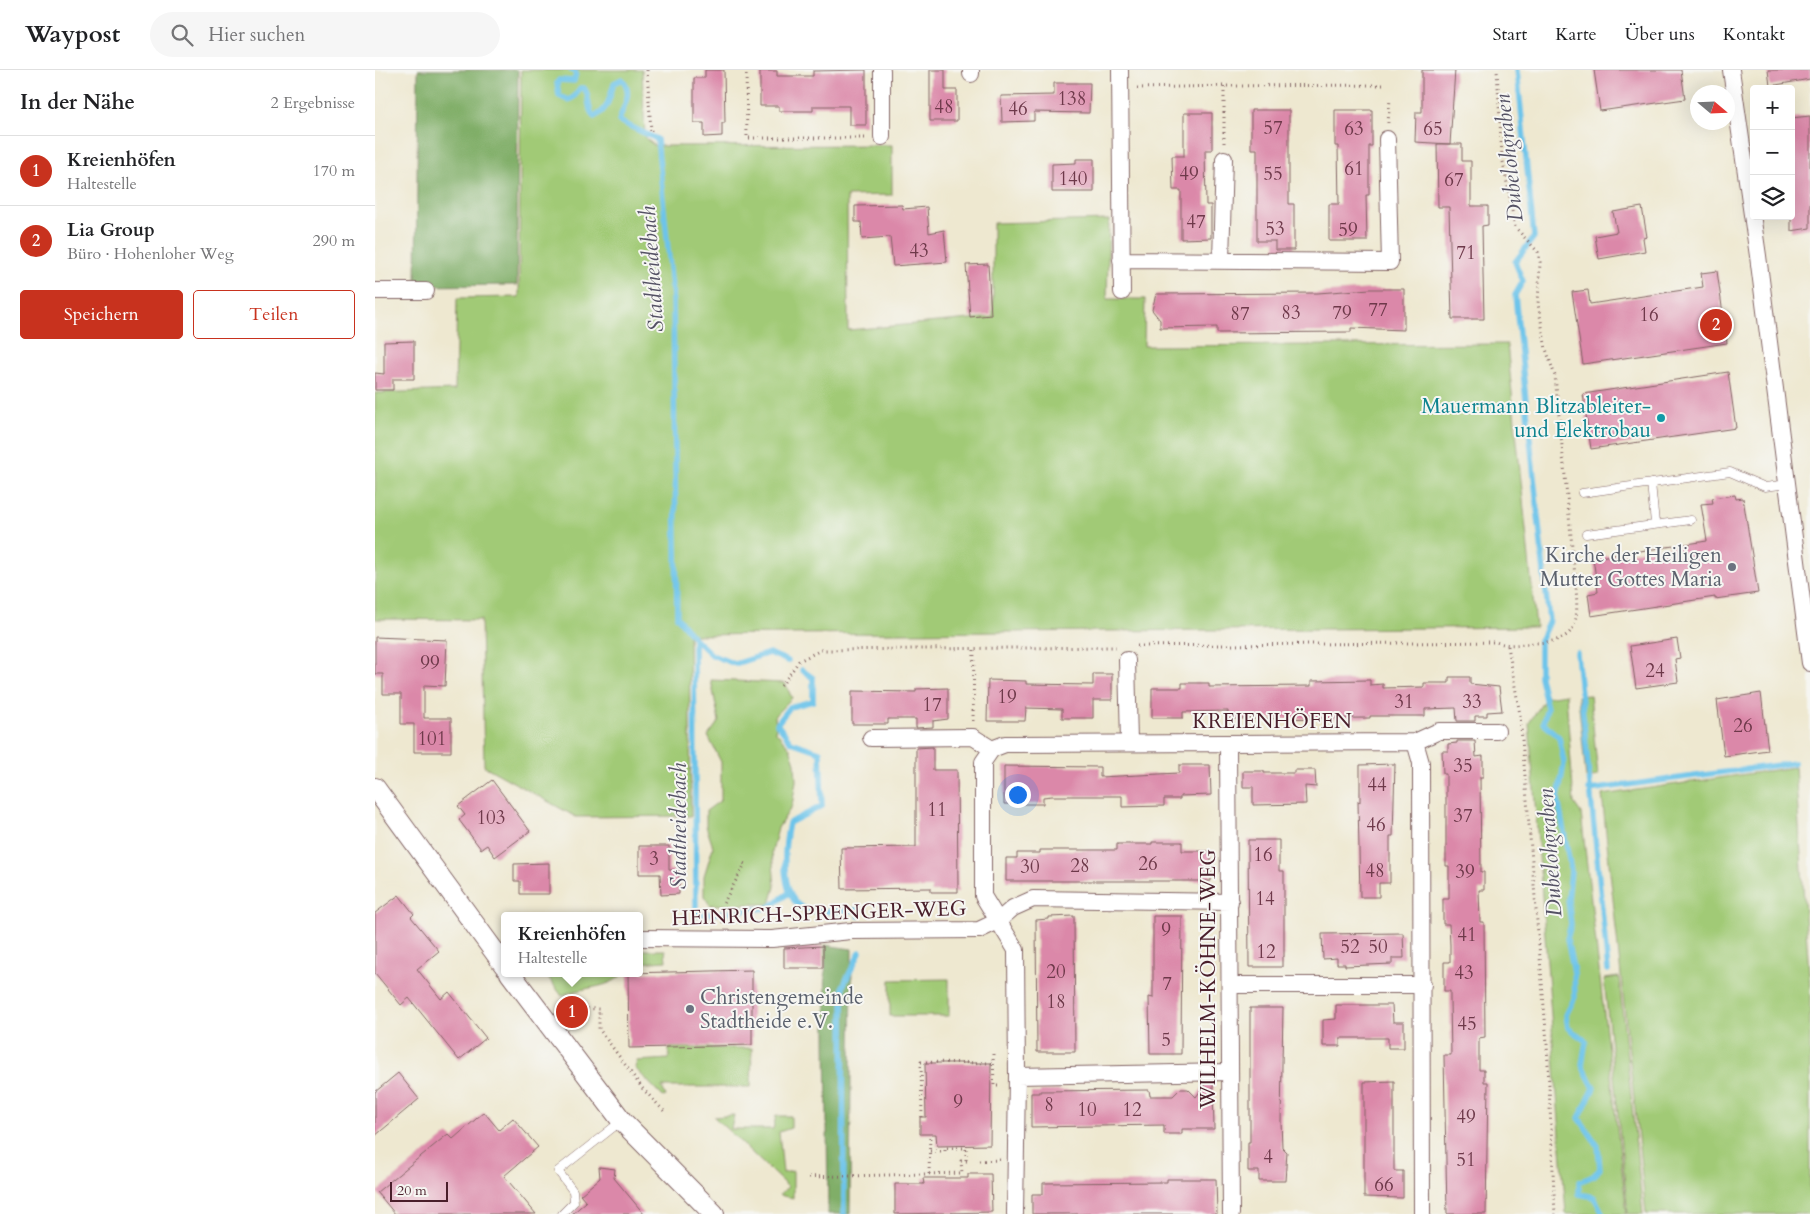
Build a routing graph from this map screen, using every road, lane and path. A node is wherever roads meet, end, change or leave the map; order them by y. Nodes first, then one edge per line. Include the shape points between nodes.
1 (647, 70) edge
2 (746, 70) edge
3 (882, 70) edge
4 (1120, 70) edge
5 (1497, 70) edge
6 (1731, 70) edge
7 (1385, 85) dead end
8 (1224, 86) junction
9 (1120, 89) junction
10 (1390, 99) dead end
11 (651, 131) dead end
12 (882, 138) joint
13 (1387, 139) joint
14 (1224, 159) joint
15 (1121, 260) junction
16 (1221, 260) junction
17 (375, 291) edge
18 (426, 291) dead end
19 (1122, 292) dead end
20 (1651, 483) junction
21 (1788, 484) junction
22 (1582, 492) dead end
23 (1691, 520) dead end
24 (1655, 523) junction
25 (1585, 534) dead end
26 (1508, 646) junction
27 (974, 648) junction
28 (1127, 653) junction
29 (1810, 663) edge
30 (781, 686) dead end
31 (1497, 731) dead end
32 (973, 737) junction
33 (871, 738) dead end
34 (1129, 742) junction
35 (1415, 742) junction
36 (1228, 744) junction
37 (991, 749) junction
38 (375, 788) edge
39 (741, 862) dead end
40 (1230, 902) junction
41 (723, 921) dead end
42 (998, 921) junction
43 (643, 938) edge
44 (498, 945) edge
45 (513, 977) edge
46 (1230, 985) junction
47 (1423, 985) junction
48 (551, 1028) junction
49 (993, 1063) dead end
50 (1230, 1072) junction
51 (1017, 1076) junction
52 (664, 1111) dead end
53 (922, 1117) dead end
54 (622, 1121) junction
55 (930, 1134) dead end
56 (930, 1151) junction
57 (929, 1174) junction
58 (809, 1177) dead end
59 (562, 1214) edge
60 (715, 1214) edge
61 (1015, 1214) edge
62 (1231, 1214) edge
63 (1422, 1214) edge
64 (1555, 1214) edge

1 - 11 path
2 - 12 path via 747,138
3 - 12 street
4 - 9 street
5 - 26 path via 1502,156 1515,227 1538,252 1540,262 1538,304 1555,376 1577,612 1567,635 1556,642
6 - 21 street
7 - 8 path
8 - 9 path
8 - 14 path
9 - 15 street
10 - 13 path
13 - 16 street via 1390,262
14 - 16 street
15 - 16 street
15 - 19 street
17 - 18 street
20 - 21 lane via 1730,472 1765,487
20 - 22 lane
20 - 24 lane
21 - 29 street
23 - 24 lane
24 - 25 lane
26 - 28 path via 1496,642
26 - 64 path via 1520,715 1547,1043
27 - 28 path
27 - 30 path via 821,650 799,661
27 - 32 path
28 - 34 street
31 - 35 street, KREIENHÖFEN via 1439,731
32 - 33 street
32 - 37 street
34 - 36 street, KREIENHÖFEN
34 - 37 street, KREIENHÖFEN via 1005,744
35 - 36 street, KREIENHÖFEN
35 - 47 street via 1421,763
36 - 40 street, WILHELM-KÖHNE-WEG
37 - 42 street via 983,762 983,896
38 - 44 street
39 - 41 path via 745,864 723,904
40 - 42 street via 1033,900 1013,908
40 - 46 street, WILHELM-KÖHNE-WEG
42 - 43 street, HEINRICH-SPRENGER-WEG via 979,930 851,931 772,938
42 - 51 street via 1015,950
45 - 48 street
46 - 47 street
46 - 50 street, WILHELM-KÖHNE-WEG
47 - 63 street
48 - 52 path via 580,1008 599,1009 599,1029 643,1089
48 - 54 street
49 - 53 path via 921,1062
50 - 51 street
50 - 62 street, WILHELM-KÖHNE-WEG
51 - 61 street
54 - 59 lane via 557,1171 573,1191 574,1202
54 - 60 street
55 - 56 path
56 - 57 path
56 - 57 path via 966,1148 967,1161 961,1161 962,1173
57 - 58 path

